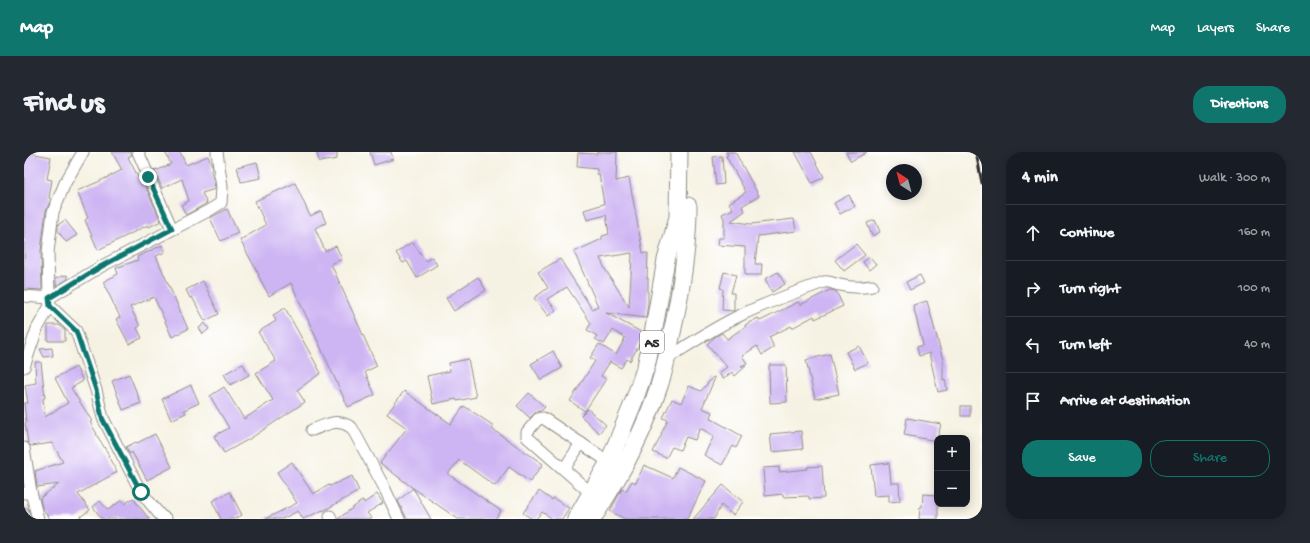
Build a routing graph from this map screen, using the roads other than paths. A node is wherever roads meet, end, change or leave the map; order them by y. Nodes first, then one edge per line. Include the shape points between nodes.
1 (83, 152) edge
2 (138, 152) edge
3 (217, 152) edge
4 (679, 152) edge
5 (687, 152) edge
6 (172, 229) junction
7 (872, 286) dead end
8 (24, 296) edge
9 (50, 302) junction
10 (666, 359) junction
11 (24, 367) edge
12 (312, 430) dead end
13 (581, 443) junction
14 (24, 448) edge
15 (609, 462) junction
16 (564, 469) junction
17 (28, 492) edge
18 (592, 494) junction
19 (38, 519) edge
20 (166, 519) edge
21 (398, 519) edge
22 (576, 519) edge
23 (592, 519) edge

1 - 9 street via 65,183 53,212 48,252
2 - 6 street
3 - 6 street via 222,187 221,203
4 - 15 highway, A5 via 678,217 666,260 654,334 634,401
5 - 10 highway, A5 via 686,251
6 - 9 street via 102,266
7 - 10 street via 857,288 829,282 796,292 739,316
8 - 9 street
9 - 11 street via 37,329
9 - 20 street via 76,331 96,390 102,418 141,492
10 - 23 highway, A5 via 659,386 635,444
12 - 21 street via 334,422 345,423 352,428
13 - 15 street
13 - 16 street
13 - 16 street via 544,418 538,419 527,432 527,437
14 - 17 street
15 - 18 highway, A5
16 - 18 street
17 - 19 street
18 - 22 highway, A5

